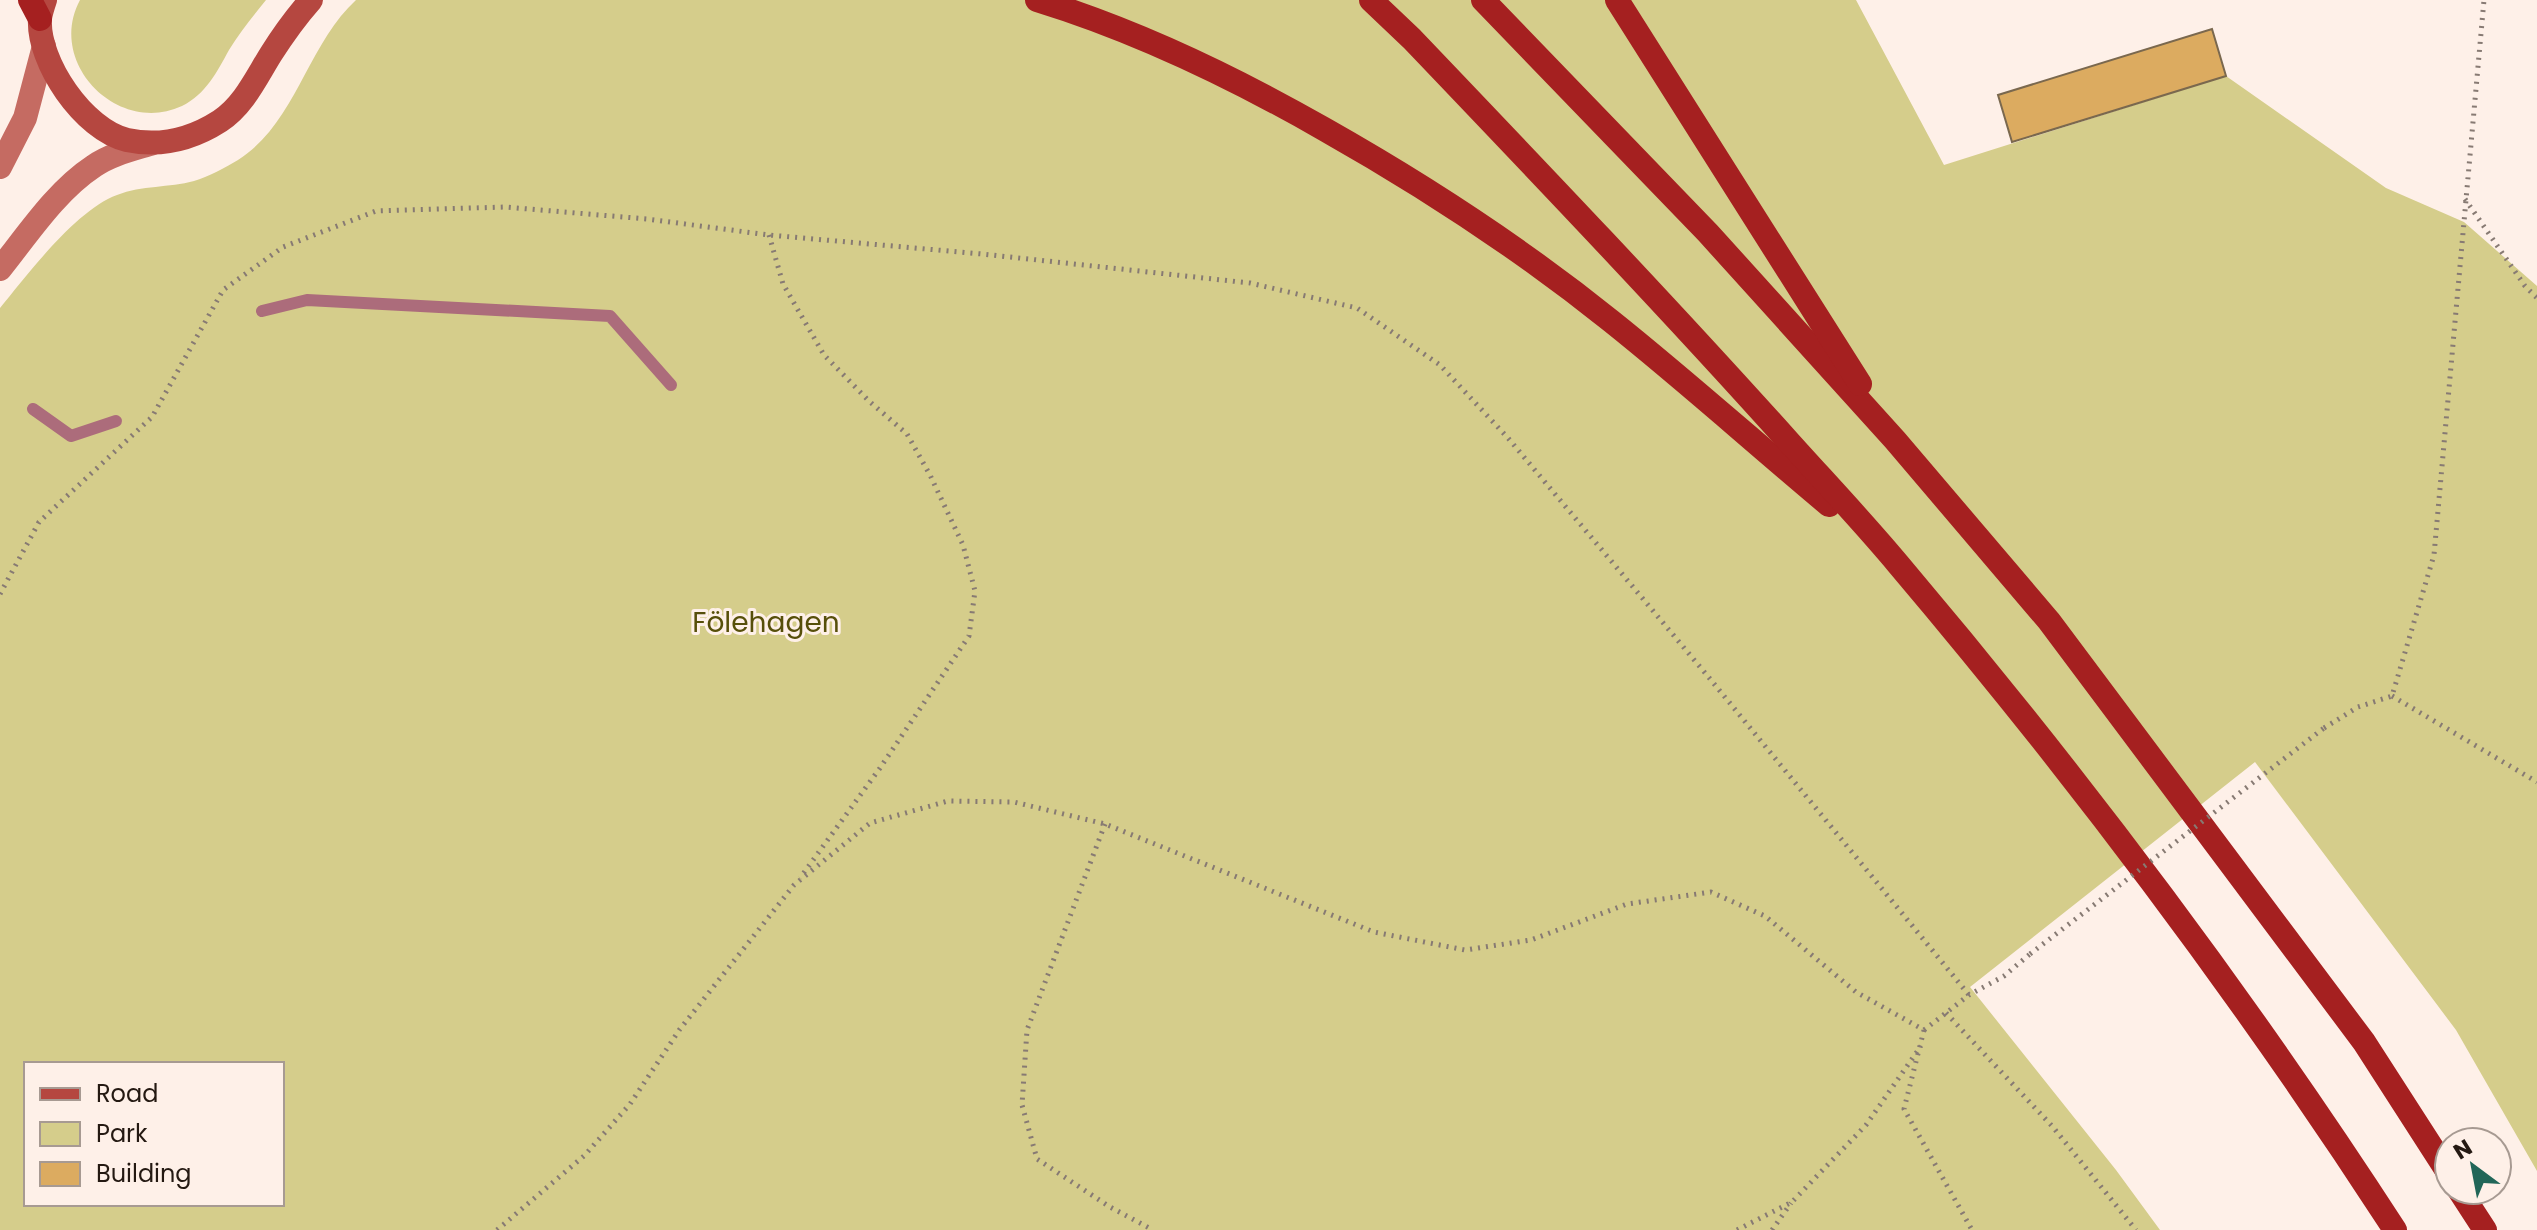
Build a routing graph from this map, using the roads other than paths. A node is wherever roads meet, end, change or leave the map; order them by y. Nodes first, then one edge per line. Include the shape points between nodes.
1 (311, 0) edge
2 (1037, 0) edge
3 (1371, 0) edge
4 (1483, 0) edge
5 (1617, 0) edge
6 (38, 6) edge
7 (44, 46) junction
8 (153, 143) junction
9 (0, 167) edge
10 (0, 269) edge
11 (1895, 440) junction
12 (1896, 561) junction
13 (2433, 1149) edge
14 (2469, 1206) edge
15 (2395, 1230) edge
16 (2485, 1230) edge

1 - 8 main road via 249,92 222,120 186,139
2 - 12 highway via 1214,69 1428,188 1612,321
3 - 12 highway via 1653,290
4 - 11 highway via 1708,233
5 - 11 highway
6 - 7 main road
7 - 8 main road via 77,108 124,139
7 - 9 main road via 25,118
8 - 10 main road via 96,164 76,180
11 - 13 highway via 2049,621 2229,858 2364,1042
12 - 15 highway via 2101,817 2251,1017
14 - 16 highway

